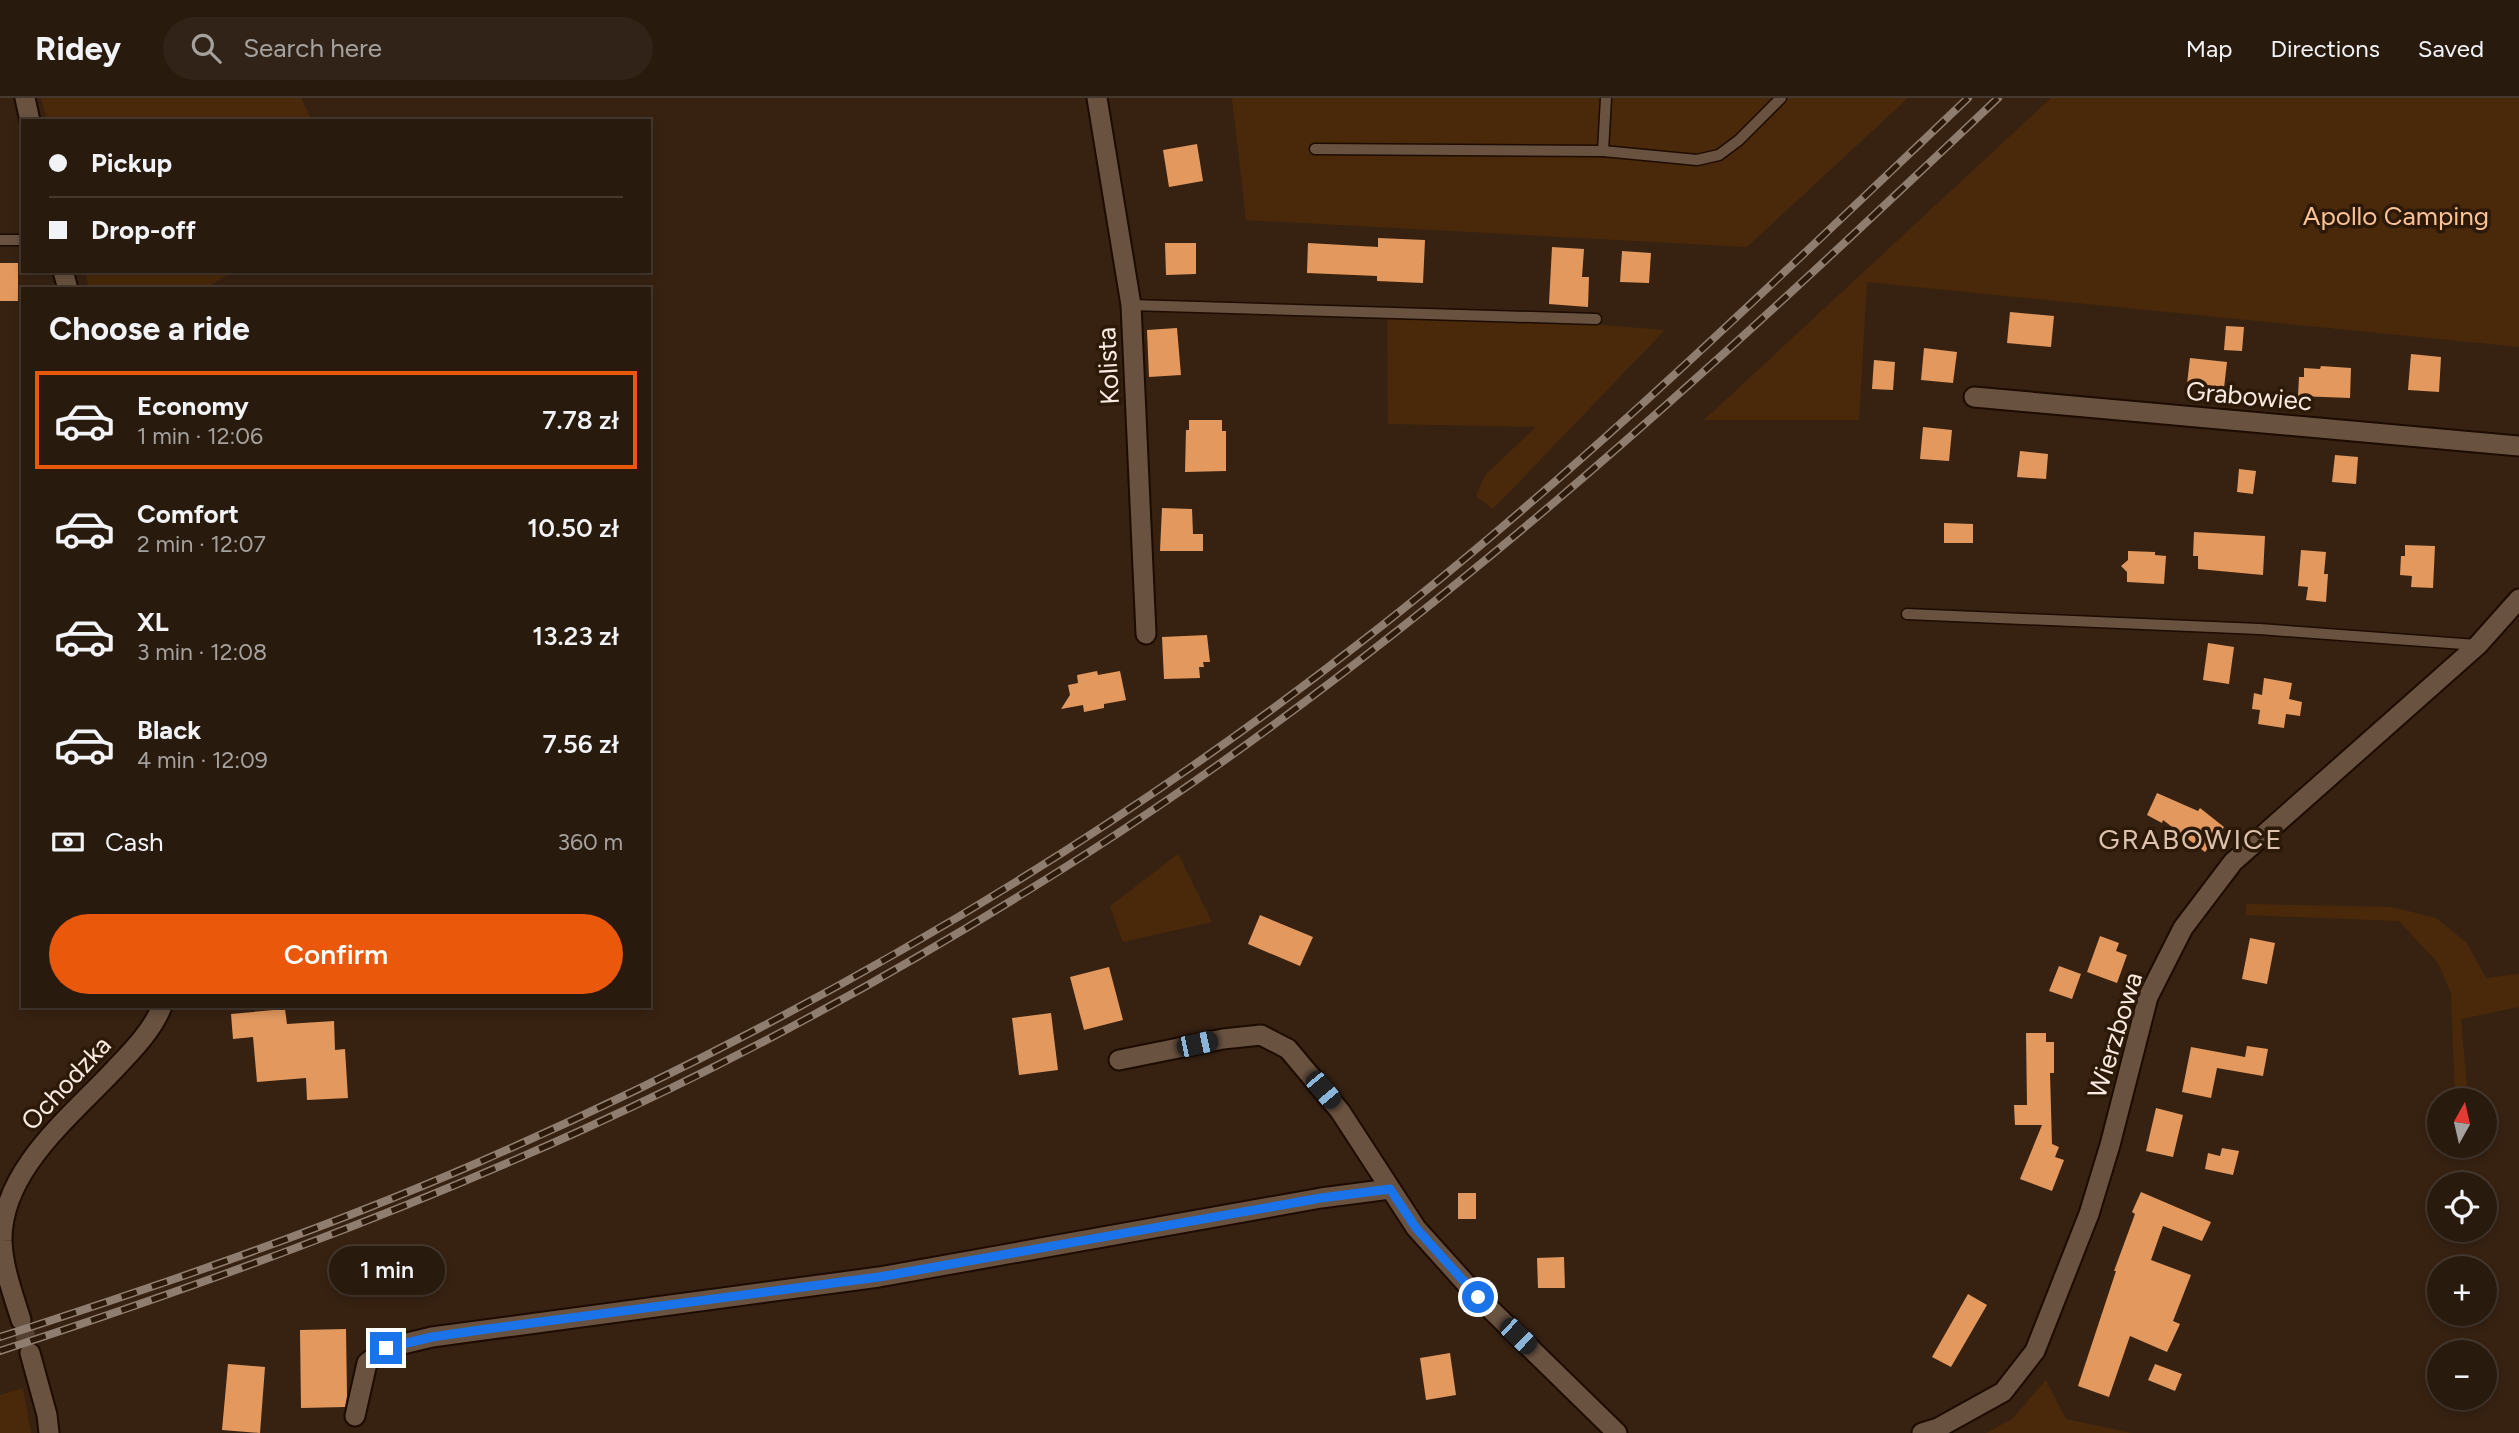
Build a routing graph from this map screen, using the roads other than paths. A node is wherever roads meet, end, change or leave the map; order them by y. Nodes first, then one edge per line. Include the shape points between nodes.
1 (25, 98) edge
2 (1097, 98) edge
3 (1606, 98) edge
4 (1781, 98) edge
5 (30, 119) edge
6 (1315, 149) dead end
7 (1603, 151) junction
8 (0, 240) edge
9 (21, 240) edge
10 (1131, 304) junction
11 (1596, 319) dead end
12 (1974, 397) dead end
13 (2519, 446) edge
14 (2519, 599) edge
15 (1906, 614) dead end
16 (1146, 634) dead end
17 (2478, 645) junction
18 (161, 1008) edge
19 (1119, 1060) dead end
20 (1390, 1189) junction
21 (21, 1320) tunnel mouth
22 (30, 1353) tunnel mouth
23 (355, 1416) dead end
24 (49, 1433) edge
25 (1617, 1433) edge
26 (1922, 1433) edge

1 - 5 street
2 - 10 street, Kolista
3 - 7 lane
4 - 7 lane via 1718,155 1696,160
6 - 7 lane
8 - 9 lane
10 - 11 lane
10 - 16 street, Kolista
12 - 13 street, Grabowiec
14 - 17 street, Wierzbowa
15 - 17 lane via 2259,629
17 - 26 street, Wierzbowa via 2233,862 2183,928 2148,997 2089,1213 2035,1351 2003,1392
18 - 21 street, Ochodzka via 133,1049 29,1162 13,1193 3,1247
19 - 20 street via 1261,1035 1288,1049 1323,1090
20 - 23 street via 879,1277 432,1337 386,1348 366,1363
20 - 25 street via 1416,1228 1478,1297
22 - 24 street

